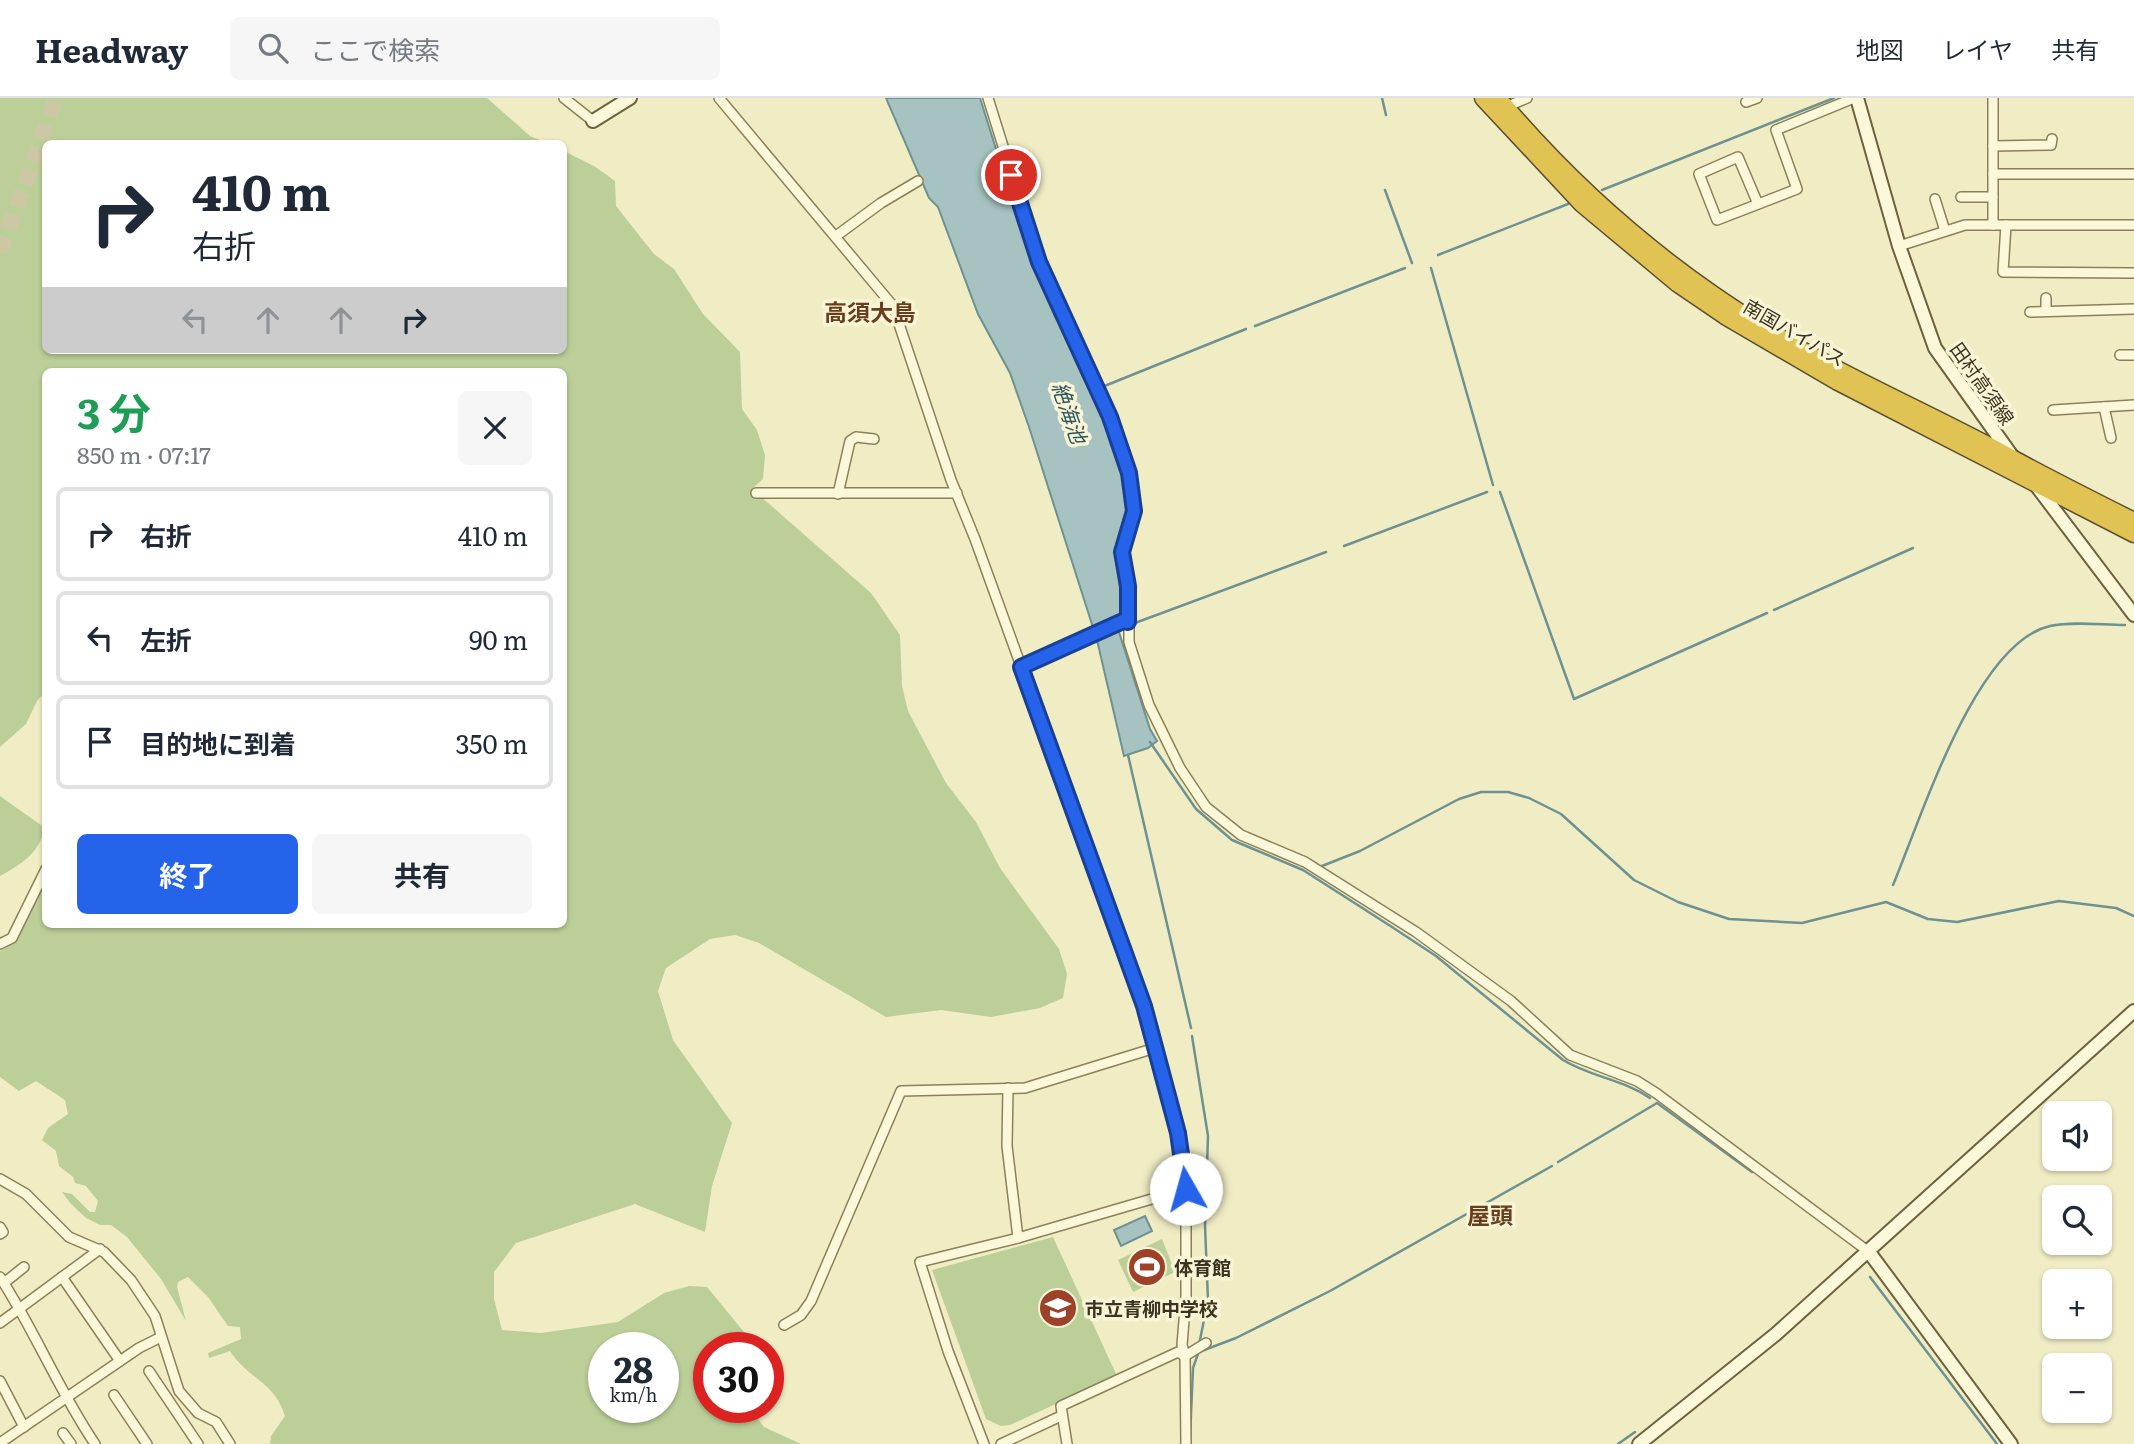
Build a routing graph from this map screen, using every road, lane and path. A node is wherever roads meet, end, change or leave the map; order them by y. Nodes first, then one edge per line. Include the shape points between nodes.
1 (564, 98) edge
2 (629, 98) edge
3 (719, 98) edge
4 (988, 98) edge
5 (1483, 98) edge
6 (1527, 98) edge
7 (1757, 98) edge
8 (1856, 98) edge
9 (1993, 98) edge
10 (1746, 102) dead end
11 (1502, 103) edge
12 (593, 121) joint
13 (2052, 139) dead end
14 (1993, 146) junction
15 (1993, 174) junction
16 (2134, 174) edge
17 (918, 181) dead end
18 (1961, 197) dead end
19 (1993, 197) junction
20 (1935, 199) dead end
21 (1758, 204) junction
22 (1993, 225) junction
23 (2006, 225) junction
24 (2134, 225) edge
25 (1945, 231) junction
26 (836, 236) junction
27 (1899, 246) junction
28 (2134, 273) edge
29 (2046, 298) dead end
30 (2134, 309) edge
31 (2046, 311) junction
32 (2030, 312) dead end
33 (2120, 355) dead end
34 (2134, 355) edge
35 (2134, 405) edge
36 (2104, 407) junction
37 (2053, 410) dead end
38 (874, 439) dead end
39 (2111, 439) dead end
40 (2018, 463) junction
41 (2037, 487) junction
42 (756, 493) dead end
43 (957, 493) junction
44 (838, 494) junction
45 (2134, 521) edge
46 (2134, 534) edge
47 (2134, 615) edge
48 (1125, 621) junction
49 (1021, 667) junction
50 (42, 877) edge
51 (0, 944) edge
52 (2134, 1011) edge
53 (1155, 1048) junction
54 (1008, 1088) junction
55 (0, 1179) edge
56 (1186, 1189) junction
57 (0, 1227) edge
58 (0, 1234) edge
59 (1018, 1238) junction
60 (100, 1249) junction
61 (1869, 1252) junction
62 (24, 1267) dead end
63 (62, 1277) junction
64 (2, 1280) edge
65 (19, 1309) junction
66 (0, 1323) edge
67 (784, 1325) dead end
68 (161, 1337) junction
69 (1206, 1343) dead end
70 (1185, 1356) junction
71 (120, 1361) junction
72 (149, 1371) dead end
73 (0, 1381) edge
74 (114, 1395) dead end
75 (65, 1398) junction
76 (1061, 1416) junction
77 (24, 1427) junction
78 (63, 1433) dead end
79 (0, 1443) edge
80 (71, 1444) edge
81 (95, 1444) edge
82 (148, 1444) edge
83 (198, 1444) edge
84 (230, 1444) edge
85 (984, 1444) edge
86 (1001, 1444) edge
87 (1067, 1444) edge
88 (1186, 1444) edge
89 (1639, 1444) edge
90 (2011, 1444) edge

1 - 12 street
2 - 12 street
3 - 26 street
4 - 48 street via 1039,262 1110,417 1129,473 1134,511 1122,552 1128,586
5 - 41 highway, 南国バイパス via 1583,204 1694,296 1782,352
6 - 11 street
7 - 10 street
8 - 21 street via 1776,130 1797,189
8 - 27 street, 田村高須線
9 - 14 street
11 - 40 highway, 南国バイパス via 1596,202 1710,292 1789,342
13 - 14 street via 2051,145
14 - 15 street
15 - 16 street
15 - 19 street
17 - 26 street
18 - 19 street
19 - 22 street
20 - 25 street
21 - 21 street via 1717,220 1699,174 1738,157
22 - 23 street
22 - 25 street
23 - 24 street
23 - 28 street via 2003,272
25 - 27 street
26 - 43 street via 893,306
27 - 40 street, 田村高須線 via 1935,348
29 - 31 street
30 - 31 street
31 - 32 street
33 - 34 street
35 - 36 street
36 - 37 street
36 - 39 street
38 - 44 street via 850,441
40 - 41 street, 田村高須線
40 - 45 highway, 南国バイパス
41 - 46 highway, 南国バイパス
41 - 47 street, 田村高須線
42 - 44 street
43 - 44 street
43 - 49 street
48 - 49 street
48 - 61 street via 1149,705 1180,768 1206,807 1241,835 1305,862 1416,932 1511,1001 1560,1048 1656,1093
49 - 53 street via 1144,1006
50 - 51 street via 12,937
52 - 61 street
53 - 54 street via 1025,1088
53 - 56 street via 1178,1133
54 - 59 street via 1007,1146
54 - 67 street via 901,1091 811,1301 801,1315
55 - 60 street via 26,1194 69,1237
56 - 59 street
56 - 70 street
57 - 58 street
59 - 85 street via 920,1262
60 - 63 street
60 - 68 street via 144,1298
61 - 89 street via 1745,1361
61 - 90 street
62 - 64 street
63 - 65 street
63 - 71 street
64 - 65 street
65 - 66 street
65 - 75 street via 46,1353
68 - 71 street
68 - 84 street via 179,1391 198,1413 216,1422
69 - 70 street
70 - 76 street via 1178,1352 1061,1406
70 - 88 street
71 - 75 street
72 - 83 street
73 - 77 street
74 - 82 street
75 - 77 street
75 - 81 street
76 - 86 street
76 - 87 street
77 - 79 street
78 - 80 street

